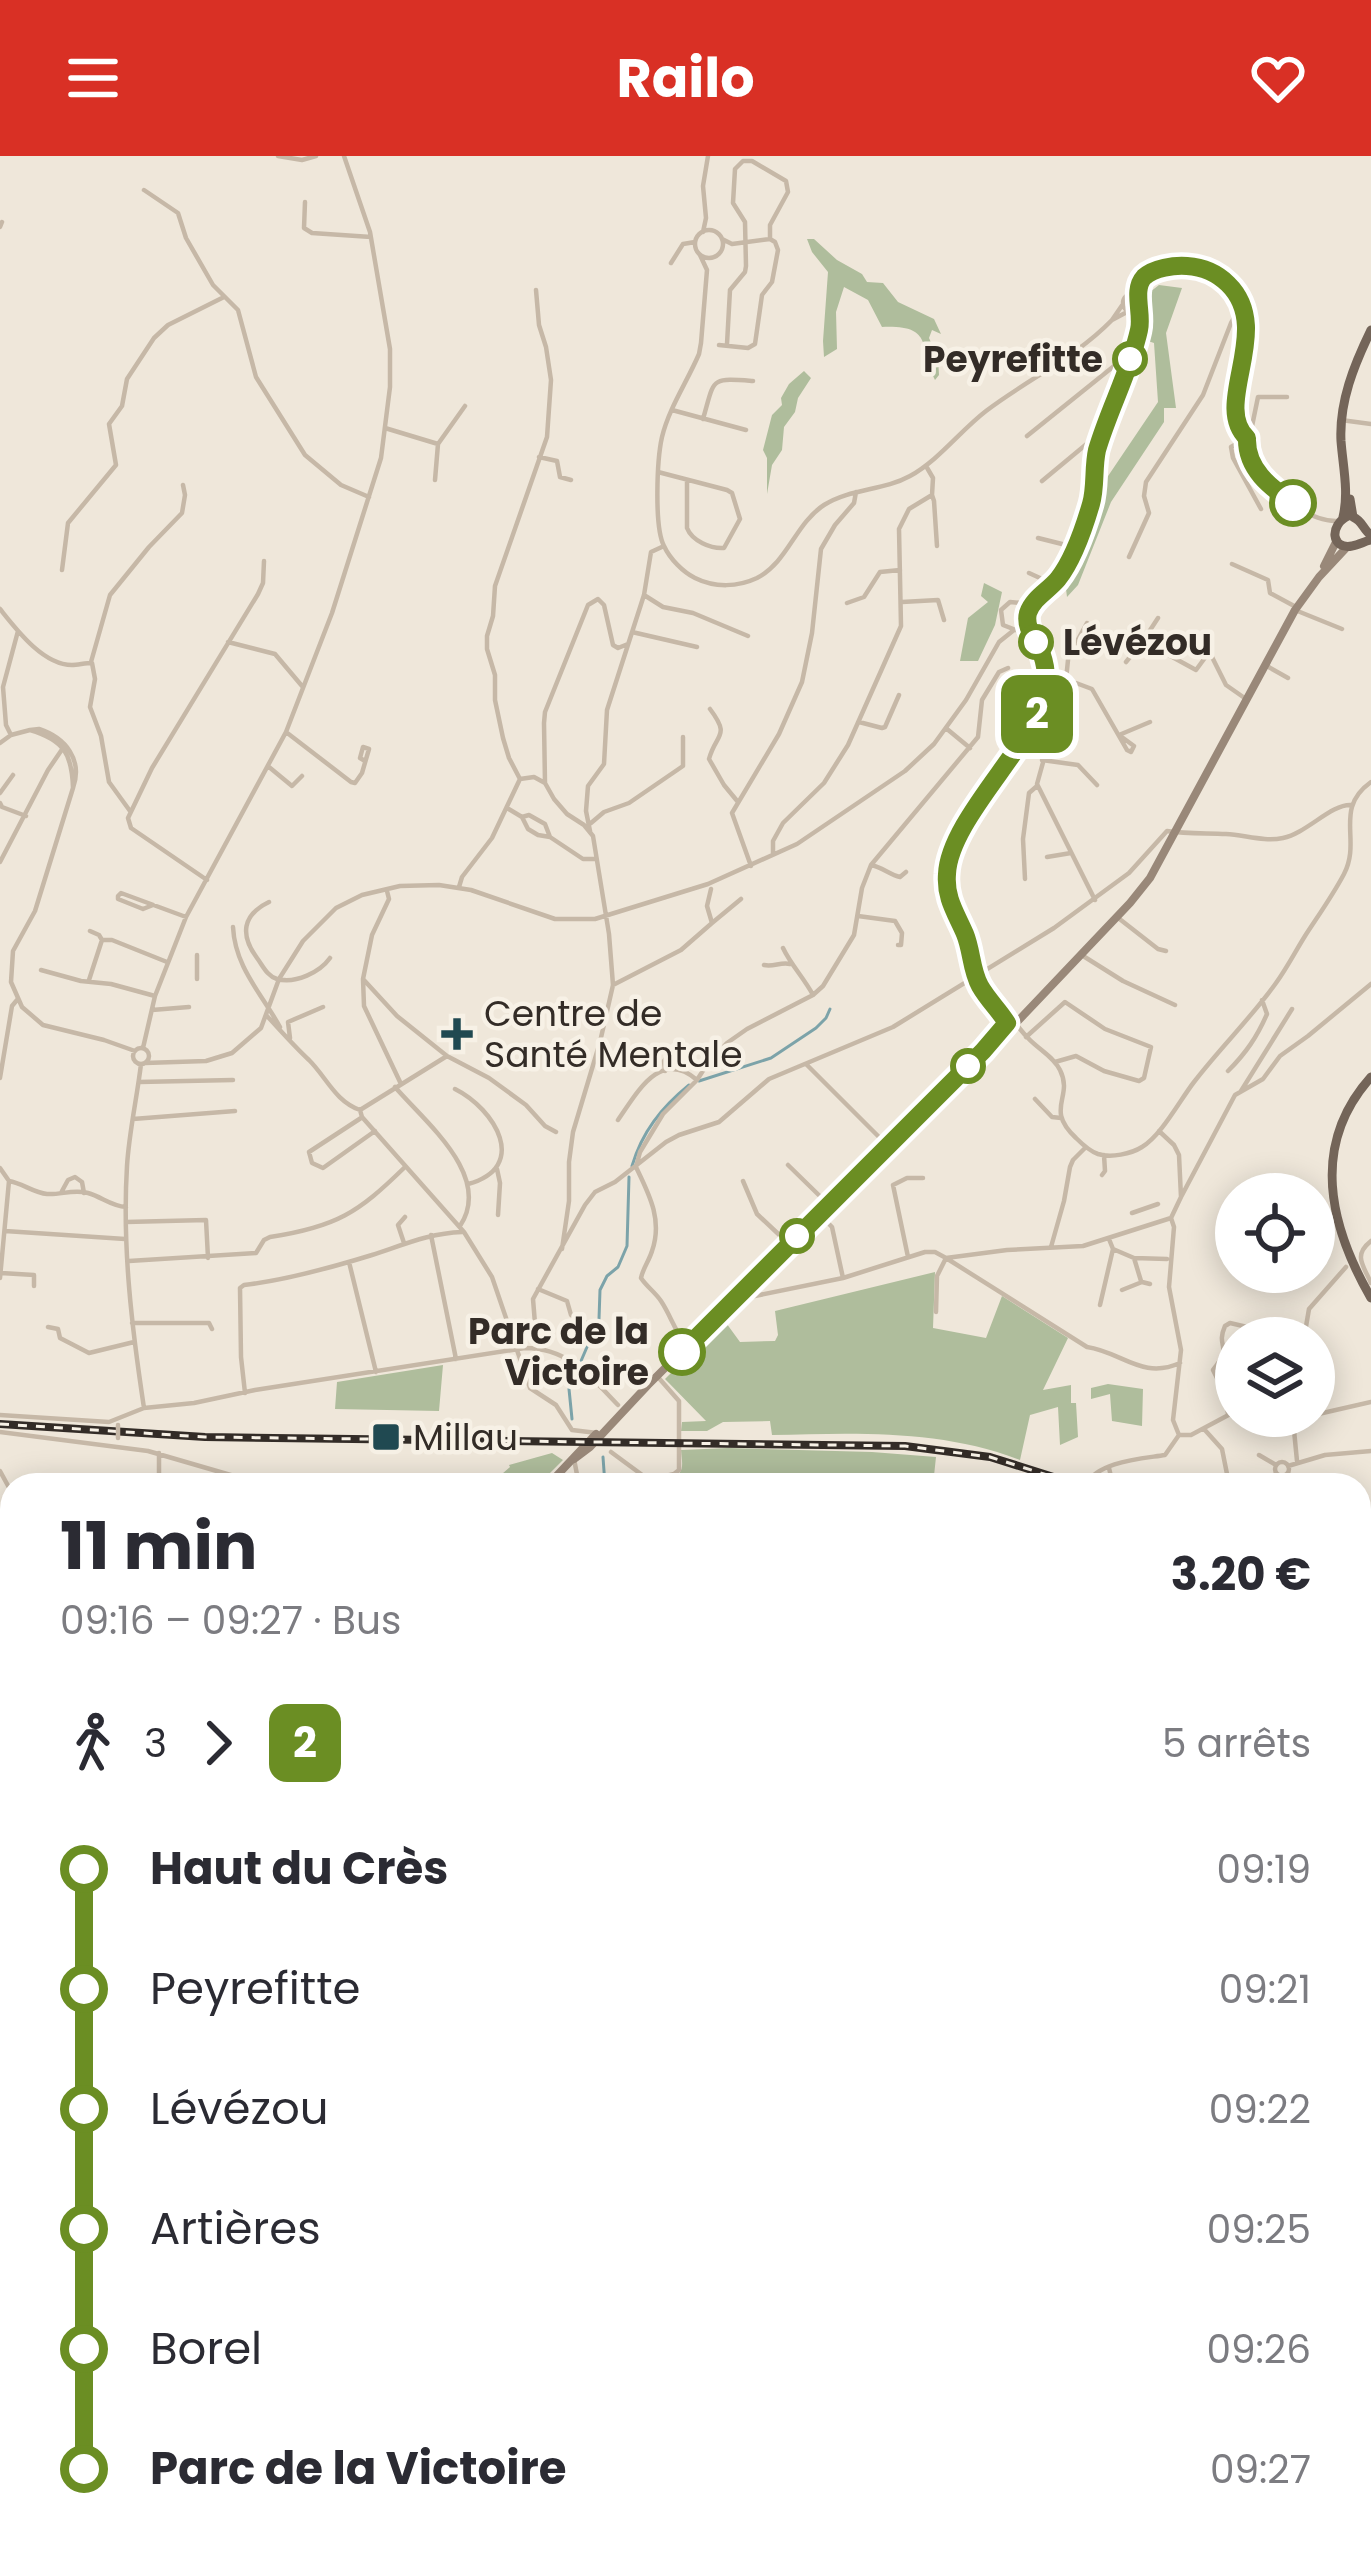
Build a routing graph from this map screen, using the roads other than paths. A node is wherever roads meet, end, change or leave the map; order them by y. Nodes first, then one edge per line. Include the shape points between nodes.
1 (278, 156) edge
2 (316, 156) edge
3 (344, 156) edge
4 (708, 156) edge
5 (144, 190) dead end
6 (305, 202) dead end
7 (706, 218) junction
8 (713, 231) junction
9 (703, 232) junction
10 (371, 237) junction
11 (722, 239) junction
12 (770, 239) junction
13 (695, 242) junction
14 (746, 243) junction
15 (732, 244) junction
16 (700, 254) junction
17 (718, 254) junction
18 (671, 263) dead end
19 (707, 270) junction
20 (1142, 279) junction
21 (536, 290) dead end
22 (1129, 295) junction
23 (224, 297) junction
24 (1139, 298) junction
25 (1123, 304) junction
26 (1133, 310) junction
27 (1245, 313) junction
28 (1112, 320) junction
29 (1371, 330) edge
30 (1130, 357) junction
31 (753, 381) dead end
32 (1287, 397) dead end
33 (465, 406) dead end
34 (672, 410) junction
35 (703, 419) junction
36 (1343, 420) junction
37 (1371, 424) edge
38 (385, 428) junction
39 (746, 430) dead end
40 (1027, 436) dead end
41 (1241, 441) junction
42 (438, 444) junction
43 (1099, 446) junction
44 (539, 457) junction
45 (926, 466) junction
46 (658, 472) junction
47 (687, 479) junction
48 (435, 480) dead end
49 (571, 480) dead end
50 (1042, 481) dead end
51 (183, 485) dead end
52 (856, 492) junction
53 (932, 495) junction
54 (370, 497) junction
55 (1262, 509) dead end
56 (1304, 510) junction
57 (1342, 529) junction
58 (1367, 537) edge
59 (1038, 538) dead end
60 (664, 546) junction
61 (937, 546) dead end
62 (1074, 547) junction
63 (1129, 557) dead end
64 (264, 561) dead end
65 (1232, 564) dead end
66 (62, 570) dead end
67 (900, 570) junction
68 (1029, 572) dead end
69 (1053, 584) junction
70 (644, 596) junction
71 (1036, 598) junction
72 (902, 602) junction
73 (847, 603) dead end
74 (1022, 603) junction
75 (1296, 608) junction
76 (0, 609) edge
77 (1028, 611) junction
78 (1158, 618) dead end
79 (944, 620) dead end
80 (1027, 622) junction
81 (1087, 623) dead end
82 (1003, 625) junction
83 (1342, 628) dead end
84 (1016, 630) junction
85 (18, 632) junction
86 (632, 632) junction
87 (748, 636) dead end
88 (1031, 636) junction
89 (1002, 638) junction
90 (1143, 641) junction
91 (228, 643) junction
92 (628, 644) junction
93 (697, 647) dead end
94 (618, 649) junction
95 (625, 655) junction
96 (91, 662) junction
97 (1126, 662) dead end
98 (1265, 664) junction
99 (1008, 668) dead end
100 (1288, 678) dead end
101 (303, 686) junction
102 (899, 695) dead end
103 (1246, 699) junction
104 (710, 710) dead end
105 (1058, 710) junction
106 (859, 722) junction
107 (1150, 722) dead end
108 (947, 729) junction
109 (30, 730) junction
110 (286, 732) junction
111 (11, 735) junction
112 (683, 737) dead end
113 (0, 743) edge
114 (63, 748) junction
115 (970, 748) junction
116 (1042, 760) junction
117 (71, 761) junction
118 (365, 761) dead end
119 (54, 763) junction
120 (269, 767) junction
121 (14, 775) dead end
122 (302, 776) dead end
123 (520, 779) junction
124 (1371, 782) edge
125 (545, 783) junction
126 (1097, 785) dead end
127 (1037, 786) junction
128 (73, 788) junction
129 (0, 793) edge
130 (738, 802) junction
131 (0, 803) edge
132 (1352, 806) junction
133 (507, 808) junction
134 (130, 811) junction
135 (26, 816) junction
136 (522, 817) junction
137 (589, 827) junction
138 (1176, 832) junction
139 (550, 837) junction
140 (1071, 854) junction
141 (773, 855) junction
142 (1047, 857) dead end
143 (596, 859) junction
144 (0, 862) edge
145 (871, 865) junction
146 (751, 866) junction
147 (907, 872) dead end
148 (1025, 879) dead end
149 (207, 880) junction
150 (459, 887) junction
151 (386, 889) junction
152 (711, 889) dead end
153 (741, 899) dead end
154 (1095, 900) junction
155 (269, 902) dead end
156 (153, 905) junction
157 (858, 916) junction
158 (185, 917) junction
159 (606, 917) junction
160 (1117, 917) junction
161 (712, 923) junction
162 (233, 928) dead end
163 (90, 931) dead end
164 (102, 940) junction
165 (898, 945) dead end
166 (783, 949) dead end
167 (1166, 951) dead end
168 (1080, 954) junction
169 (197, 955) dead end
170 (330, 958) dead end
171 (167, 962) junction
172 (790, 964) junction
173 (764, 965) dead end
174 (41, 970) dead end
175 (976, 977) junction
176 (197, 979) dead end
177 (363, 979) junction
178 (279, 980) junction
179 (88, 982) junction
180 (1371, 984) edge
181 (613, 985) junction
182 (813, 994) junction
183 (155, 996) junction
184 (17, 1000) junction
185 (1262, 1000) junction
186 (1175, 1005) dead end
187 (189, 1007) dead end
188 (323, 1007) dead end
189 (1292, 1009) dead end
190 (152, 1010) junction
191 (268, 1011) junction
192 (1011, 1023) junction
193 (1026, 1037) junction
194 (288, 1040) junction
195 (1151, 1047) junction
196 (1161, 1049) dead end
197 (137, 1052) junction
198 (149, 1054) junction
199 (668, 1055) dead end
200 (447, 1056) junction
201 (173, 1062) junction
202 (1055, 1063) junction
203 (143, 1064) junction
204 (806, 1064) junction
205 (665, 1071) junction
206 (1228, 1071) dead end
207 (1371, 1077) edge
208 (0, 1078) edge
209 (697, 1080) junction
210 (233, 1081) dead end
211 (139, 1082) junction
212 (398, 1086) junction
213 (455, 1090) dead end
214 (1240, 1091) junction
215 (1035, 1099) dead end
216 (235, 1111) dead end
217 (361, 1113) junction
218 (1060, 1118) junction
219 (133, 1119) junction
220 (618, 1120) dead end
221 (1159, 1130) junction
222 (375, 1131) junction
223 (556, 1132) dead end
224 (888, 1146) junction
225 (1086, 1147) junction
226 (1104, 1155) junction
227 (788, 1165) dead end
228 (406, 1166) junction
229 (636, 1167) junction
230 (0, 1168) edge
231 (496, 1169) junction
232 (1102, 1175) dead end
233 (923, 1178) dead end
234 (743, 1180) dead end
235 (9, 1181) junction
236 (468, 1184) junction
237 (62, 1191) junction
238 (84, 1192) junction
239 (1181, 1197) junction
240 (1158, 1204) dead end
241 (829, 1205) junction
242 (126, 1207) junction
243 (1148, 1208) junction
244 (1132, 1213) dead end
245 (819, 1214) junction
246 (498, 1215) dead end
247 (405, 1217) dead end
248 (1172, 1217) junction
249 (126, 1222) junction
250 (1154, 1224) junction
251 (462, 1229) junction
252 (5, 1231) junction
253 (430, 1234) junction
254 (127, 1239) junction
255 (1109, 1239) junction
256 (1371, 1241) edge
257 (404, 1244) junction
258 (789, 1244) junction
259 (1050, 1249) junction
260 (1113, 1249) junction
261 (562, 1250) junction
262 (908, 1257) junction
263 (208, 1258) junction
264 (946, 1258) junction
265 (1134, 1258) junction
266 (1167, 1259) dead end
267 (129, 1261) junction
268 (349, 1262) junction
269 (1346, 1268) dead end
270 (1, 1276) edge
271 (843, 1278) junction
272 (1371, 1283) edge
273 (34, 1286) dead end
274 (538, 1289) junction
275 (1122, 1290) dead end
276 (1371, 1298) edge
277 (734, 1300) junction
278 (1100, 1305) dead end
279 (936, 1312) dead end
280 (1308, 1317) edge
281 (132, 1323) junction
282 (592, 1326) dead end
283 (48, 1327) dead end
284 (212, 1328) dead end
285 (134, 1342) junction
286 (687, 1346) junction
287 (538, 1348) junction
288 (517, 1349) junction
289 (456, 1359) junction
290 (1180, 1363) junction
291 (376, 1372) junction
292 (657, 1376) junction
293 (244, 1393) junction
294 (1371, 1402) edge
295 (144, 1408) junction
296 (622, 1409) junction
297 (1335, 1410) edge
298 (0, 1414) edge
299 (118, 1422) junction
300 (1215, 1424) edge
301 (1204, 1429) junction
302 (0, 1432) edge
303 (597, 1433) junction
304 (1179, 1435) junction
305 (1295, 1437) edge
306 (117, 1448) junction
307 (1371, 1451) edge
308 (610, 1452) dead end
309 (160, 1453) junction
310 (1259, 1455) dead end
311 (574, 1459) junction
312 (1297, 1461) junction
313 (1276, 1465) junction
314 (1288, 1466) junction
315 (1109, 1468) junction
316 (159, 1473) edge
317 (222, 1473) edge
318 (560, 1473) edge
319 (577, 1473) edge
320 (639, 1473) edge
321 (675, 1473) edge
322 (1096, 1473) edge
323 (1110, 1473) edge
324 (1227, 1473) edge
325 (1276, 1473) edge
326 (1288, 1473) edge

1 - 2 street
3 - 10 street
4 - 7 street
5 - 23 street via 178,213
6 - 10 street via 304,228 312,233
7 - 8 street
7 - 9 street
8 - 9 street
8 - 11 street
9 - 13 street
10 - 38 street via 391,371
11 - 15 street
11 - 17 street
12 - 14 street
12 - 14 street via 789,185 743,161 735,169 734,203
12 - 14 street via 778,250 772,282 748,347 723,344
13 - 16 street
13 - 18 street via 683,244
14 - 15 street
15 - 17 street
16 - 17 street
16 - 19 street
17 - 19 street
19 - 34 street via 699,354
20 - 22 street
20 - 24 street
20 - 27 street via 1167,267 1202,268 1233,290
21 - 44 street via 550,380
22 - 24 street
22 - 25 street
23 - 54 street via 241,316 256,376 305,454
23 - 66 street via 168,326 127,379 109,424 116,465 68,523
24 - 26 street
25 - 26 street
25 - 28 street
26 - 28 street
26 - 30 street via 1141,320
27 - 41 street
27 - 63 street via 1231,322 1203,395 1151,472 1147,522
28 - 45 street via 986,411
29 - 36 main road
30 - 40 street
30 - 43 street
31 - 35 street via 713,384
32 - 41 street via 1258,397
33 - 42 street
34 - 35 street
34 - 46 street
35 - 39 street
36 - 37 street
36 - 57 main road
38 - 42 street
38 - 54 street
41 - 55 street via 1231,447 1233,458
41 - 56 street via 1268,484
42 - 48 street
43 - 50 street via 1089,442
43 - 62 street
44 - 49 street via 556,461 560,476
44 - 123 street via 487,636 503,738
45 - 52 street
45 - 53 street
46 - 47 street
46 - 60 street
47 - 47 street via 732,493 740,519 724,548 690,534
51 - 96 street via 182,513 110,595
52 - 60 street via 813,513 773,567 744,583 696,578
52 - 130 street via 821,549 802,682
53 - 61 street
53 - 67 street via 903,519
54 - 101 street
56 - 57 street
56 - 57 street
57 - 58 main road
57 - 58 main road via 1361,522
57 - 75 main road
59 - 62 street
60 - 70 street via 651,552
62 - 69 street
64 - 91 street via 261,589
65 - 75 street via 1268,580 1270,593
67 - 72 street
67 - 73 street via 876,574 864,597
68 - 69 street
69 - 71 street
70 - 86 street
70 - 87 street
71 - 74 street
71 - 77 street
72 - 79 street via 938,600
72 - 106 street via 901,626
74 - 77 street
74 - 82 street via 1003,606
75 - 83 street
75 - 98 main road
76 - 85 street
77 - 80 street
78 - 90 street
80 - 84 street
80 - 88 street
81 - 105 street via 1069,650
82 - 84 street
82 - 89 street
84 - 88 street
84 - 89 street
85 - 96 street via 64,664
85 - 111 street via 3,687
86 - 92 street
86 - 93 street
88 - 175 street via 1046,674 1040,708 957,839 947,869
89 - 108 street
90 - 97 street
90 - 103 street via 1196,670 1212,657 1226,685
91 - 101 street via 274,654
91 - 134 street
92 - 94 street
92 - 95 street
94 - 95 street
94 - 125 street via 604,605 594,599 545,712
95 - 137 street via 607,710 604,764 588,786
96 - 134 street via 90,707 109,782
98 - 100 street
98 - 103 main road
99 - 115 street via 985,694
101 - 110 street
102 - 106 street via 885,727
103 - 138 main road
104 - 130 street via 722,725 711,764
105 - 107 street via 1068,687 1081,684 1119,735
105 - 116 street
106 - 141 street via 824,783 783,823
108 - 115 street
108 - 141 street via 905,771
109 - 111 street
109 - 114 street
109 - 128 street via 54,734 71,751
110 - 118 street via 351,782
110 - 120 street
111 - 113 street
112 - 137 street via 683,766
114 - 117 street
114 - 119 street
115 - 145 street
116 - 126 street via 1078,764
116 - 127 street
117 - 119 street
117 - 128 street
119 - 135 street
120 - 122 street via 292,786
120 - 149 street
121 - 129 street
123 - 125 street
123 - 133 street
124 - 132 street
125 - 137 street via 567,814
127 - 140 street
127 - 148 street via 1023,839
128 - 184 street via 35,911 13,951
130 - 146 street via 733,813
131 - 135 street
132 - 138 street via 1284,838
132 - 185 street via 1348,866
133 - 136 street
133 - 150 street
134 - 149 street via 131,827
135 - 144 street
136 - 139 street via 528,829
136 - 139 street via 545,824
137 - 143 street
138 - 154 street
138 - 160 main road
139 - 143 street
140 - 142 street
140 - 154 street
141 - 146 street
143 - 159 street
145 - 147 street via 900,877
145 - 157 street
146 - 159 street
149 - 158 street
150 - 151 street
150 - 159 street via 555,919
151 - 177 street
151 - 178 street via 337,908
152 - 161 street
153 - 161 street
154 - 175 street
155 - 178 street via 257,908 245,940
156 - 156 street via 121,893 118,896 143,909
156 - 158 street
157 - 165 street via 895,921
157 - 182 street via 847,950
158 - 171 street
159 - 181 street
160 - 167 street
160 - 168 main road
161 - 181 street via 681,950
162 - 191 street via 240,965
163 - 164 street
164 - 171 street
164 - 179 street
166 - 172 street
168 - 186 street
168 - 192 main road
169 - 176 street
170 - 178 street via 322,969
171 - 183 street
172 - 173 street
172 - 182 street
174 - 179 street
175 - 192 street
175 - 204 street via 893,1027
177 - 200 street
177 - 212 street via 364,1006
178 - 191 street
179 - 183 street
180 - 214 street
181 - 261 street via 573,1132
182 - 209 street via 727,1043
183 - 190 street
184 - 197 street via 43,1025
184 - 208 street
185 - 206 street via 1268,1014 1261,1029
185 - 221 street
187 - 190 street
188 - 194 street via 288,1022
189 - 214 street
190 - 197 street
191 - 194 street
191 - 201 street via 256,1034 223,1058
192 - 193 street
192 - 224 main road
193 - 195 street via 1065,1002
193 - 202 street
194 - 217 street
195 - 196 street
195 - 202 street via 1139,1081 1076,1056
197 - 198 street
197 - 203 street
198 - 201 street
198 - 203 street
199 - 205 street
200 - 212 street
200 - 223 street
201 - 203 street
202 - 218 street via 1064,1079
203 - 211 street
204 - 224 street
204 - 229 street via 769,1079 719,1122 679,1135
205 - 209 street via 678,1068
205 - 220 street via 649,1078
207 - 276 main road via 1343,1118 1331,1179 1335,1213
209 - 229 street via 663,1114
210 - 211 street
211 - 219 street
212 - 217 street
212 - 236 street via 462,1164
213 - 231 street via 498,1132
214 - 239 street
215 - 218 street
216 - 219 street
217 - 222 street
217 - 222 street via 309,1152 312,1163 323,1168
218 - 225 street
219 - 242 street
221 - 226 street via 1142,1147
221 - 239 street via 1178,1152
222 - 228 street
224 - 241 main road
225 - 226 street
225 - 259 street via 1070,1167
226 - 232 street
227 - 241 street
228 - 251 street
228 - 263 street via 342,1218 270,1237 256,1253
229 - 261 street via 595,1192
229 - 286 street via 657,1222 641,1278
230 - 235 street
231 - 236 street
231 - 246 street
233 - 262 street via 893,1185
234 - 258 street via 758,1214
235 - 237 street via 44,1195
235 - 252 street
236 - 251 street
237 - 238 street
237 - 238 street via 75,1178
238 - 242 street
239 - 248 street
240 - 243 street
241 - 245 main road
242 - 249 street
243 - 244 street
243 - 250 street
245 - 258 main road
245 - 271 street via 832,1227
247 - 257 street via 398,1225
248 - 250 street
248 - 290 street via 1170,1301
249 - 254 street
249 - 263 street via 206,1220
250 - 255 street
251 - 253 street
251 - 288 street via 492,1277
252 - 254 street
252 - 270 street
253 - 257 street
253 - 289 street
254 - 267 street
255 - 259 street
255 - 260 street
256 - 272 street via 1360,1256
257 - 268 street
258 - 277 main road
259 - 264 street
260 - 265 street
260 - 278 street
261 - 274 street
262 - 264 street
262 - 271 street
263 - 267 street
264 - 279 street
264 - 290 street via 1087,1347 1144,1369
265 - 266 street
265 - 275 street via 1146,1283
267 - 281 street
268 - 291 street
268 - 293 street via 240,1288
269 - 280 street
270 - 273 street via 34,1275
271 - 277 street
274 - 282 street via 567,1301 571,1315
274 - 287 street
277 - 286 main road
281 - 284 street
281 - 285 street
283 - 285 street via 89,1353
285 - 295 street
286 - 292 main road
287 - 288 street
287 - 296 street via 574,1360
288 - 289 street
288 - 303 street via 530,1388 556,1405 572,1430
289 - 291 street
290 - 304 street
291 - 293 street
292 - 296 main road
292 - 321 street via 679,1401
293 - 295 street
294 - 297 street
295 - 299 street
296 - 303 main road
296 - 311 main road
298 - 299 street
299 - 306 street, bridge
300 - 301 street
301 - 304 street
301 - 324 street via 1222,1449
302 - 306 street
303 - 311 main road
304 - 315 street via 1165,1455
305 - 312 street
306 - 309 street
307 - 312 street
308 - 320 street
309 - 316 street
309 - 317 street
310 - 313 street
311 - 318 main road
311 - 319 street
312 - 314 street
313 - 314 street
313 - 325 street
314 - 326 street
315 - 322 street
315 - 323 street

